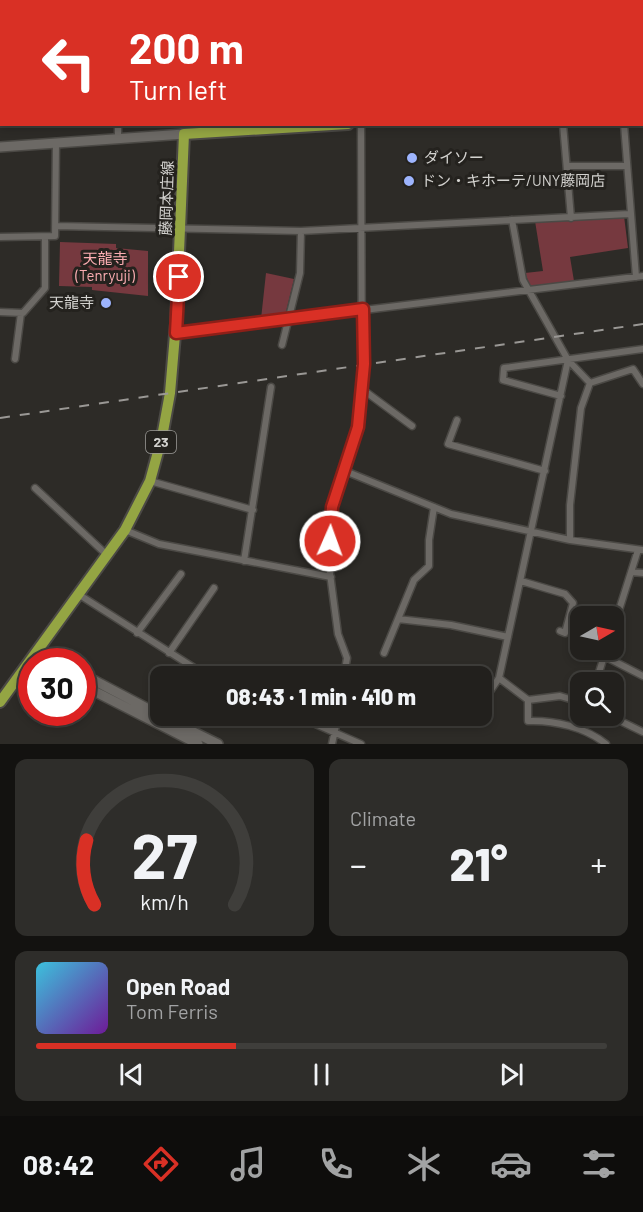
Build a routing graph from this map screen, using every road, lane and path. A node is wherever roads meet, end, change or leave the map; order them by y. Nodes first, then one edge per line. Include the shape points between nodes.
1 (118, 126) edge
2 (301, 126) edge
3 (361, 126) edge
4 (563, 126) edge
5 (624, 126) edge
6 (277, 127) edge
7 (184, 134) junction
8 (118, 137) junction
9 (56, 142) junction
10 (0, 147) edge
11 (567, 166) junction
12 (626, 166) junction
13 (629, 214) junction
14 (571, 218) junction
15 (512, 220) junction
16 (55, 226) junction
17 (363, 226) junction
18 (181, 230) junction
19 (301, 231) junction
20 (0, 237) edge
21 (45, 237) junction
22 (639, 276) edge
23 (530, 291) junction
24 (363, 309) junction
25 (0, 312) edge
26 (21, 313) junction
27 (288, 319) junction
28 (176, 333) junction
29 (282, 345) dead end
30 (643, 349) edge
31 (15, 360) dead end
32 (568, 360) junction
33 (590, 383) junction
34 (643, 384) edge
35 (271, 387) dead end
36 (362, 388) junction
37 (561, 396) junction
38 (456, 420) dead end
39 (412, 426) dead end
40 (345, 471) junction
41 (545, 471) junction
42 (150, 481) junction
43 (35, 488) dead end
44 (434, 507) junction
45 (253, 510) junction
46 (125, 530) junction
47 (532, 532) junction
48 (570, 540) junction
49 (641, 550) edge
50 (106, 555) junction
51 (244, 561) junction
52 (631, 572) junction
53 (643, 573) edge
54 (182, 574) dead end
55 (331, 577) junction
56 (521, 582) junction
57 (214, 588) dead end
58 (78, 594) junction
59 (620, 606) edge
60 (398, 619) junction
61 (560, 631) dead end
62 (137, 633) junction
63 (508, 637) junction
64 (42, 648) edge
65 (169, 653) junction
66 (384, 653) dead end
67 (618, 660) edge
68 (190, 666) edge
69 (346, 666) edge
70 (642, 673) edge
71 (499, 678) junction
72 (18, 680) edge
73 (96, 681) edge
74 (492, 688) edge
75 (96, 692) edge
76 (570, 699) edge
77 (528, 700) junction
78 (0, 702) edge
79 (150, 709) edge
80 (624, 723) edge
81 (183, 726) edge
82 (324, 726) edge
83 (336, 726) edge
84 (335, 730) junction
85 (643, 732) edge
86 (198, 744) edge
87 (218, 744) edge
88 (332, 744) edge
89 (361, 744) edge
90 (606, 744) edge

1 - 8 street
2 - 6 main road
3 - 17 street
4 - 11 street
5 - 12 street
6 - 7 main road
7 - 8 street
7 - 18 main road, 藤岡本庄線 / 23
8 - 9 street
9 - 10 street
9 - 16 street
11 - 12 street
11 - 14 street
12 - 13 street
13 - 14 street
13 - 22 street
14 - 15 street
15 - 17 street
15 - 23 street via 523,280
16 - 18 street
16 - 21 street via 55,236
17 - 19 street
17 - 24 street
18 - 19 street
18 - 28 main road, 藤岡本庄線 / 23
19 - 27 street via 300,273
20 - 21 street
21 - 26 street via 45,288
22 - 23 street
23 - 24 street
23 - 32 street
24 - 27 street
24 - 36 street
25 - 26 street
26 - 31 street
27 - 28 street
27 - 29 street
28 - 42 main road, 藤岡本庄線 / 23 via 166,421
30 - 32 street
32 - 33 street
32 - 37 street
32 - 37 street via 504,368 503,380
33 - 34 street via 633,369
33 - 48 street via 581,408
35 - 45 street
36 - 39 street
36 - 40 street via 356,438
37 - 41 street
38 - 41 street via 448,444
40 - 44 street
40 - 55 street via 332,507
41 - 47 street
42 - 45 street
42 - 46 main road, 藤岡本庄線 / 23
43 - 50 street
44 - 47 street
44 - 60 street via 429,566 414,580
45 - 51 street
46 - 50 main road, 藤岡本庄線 / 23
46 - 51 street via 159,544
47 - 48 street
47 - 56 street
48 - 49 street
49 - 52 street
50 - 58 main road, 藤岡本庄線 / 23
51 - 55 street
52 - 53 street
52 - 59 street
54 - 62 street
55 - 69 street
56 - 61 street via 565,594 573,603 565,633
56 - 63 street
57 - 65 street
58 - 62 street
58 - 64 main road, 藤岡本庄線 / 23
60 - 63 street
60 - 66 street
62 - 65 street
63 - 71 street
65 - 68 street
67 - 70 street
71 - 74 street
71 - 77 street
72 - 78 main road, 藤岡本庄線 / 23
73 - 79 street
75 - 86 street
76 - 77 street via 560,696
77 - 90 street via 528,721 548,720 593,734
80 - 85 street
81 - 87 street
82 - 84 street
83 - 84 street
84 - 88 street
84 - 89 street

